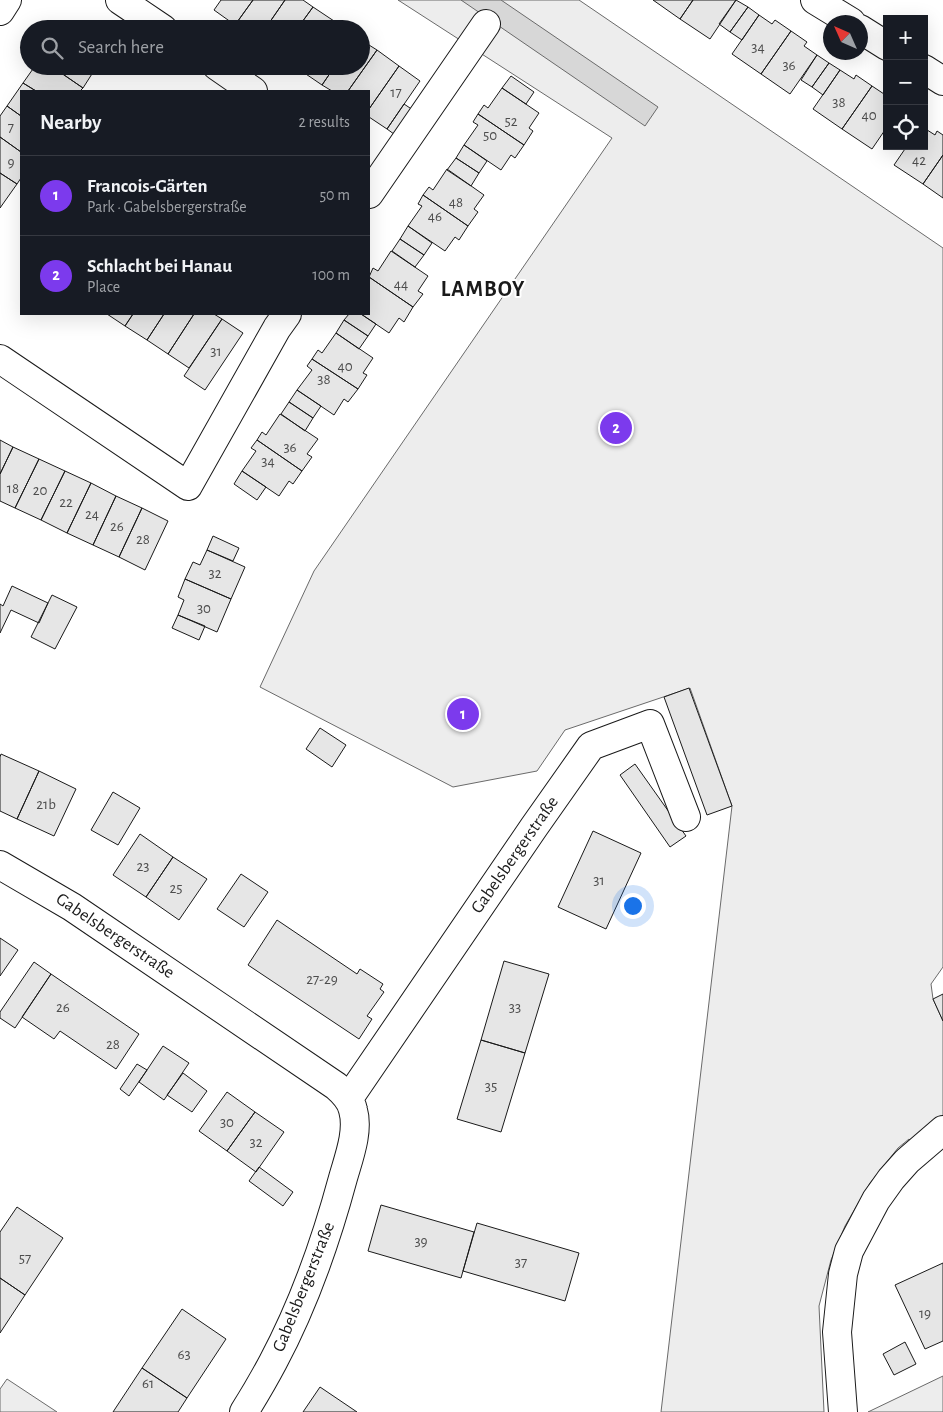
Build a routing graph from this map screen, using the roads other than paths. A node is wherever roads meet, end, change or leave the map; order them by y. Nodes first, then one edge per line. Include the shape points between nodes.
1 (7, 0) edge
2 (120, 0) edge
3 (815, 0) edge
4 (0, 11) edge
5 (839, 15) edge
6 (150, 20) edge
7 (486, 24) dead end
8 (868, 34) edge
9 (883, 43) edge
10 (928, 72) edge
11 (230, 75) edge
12 (943, 81) edge
13 (252, 90) edge
14 (372, 182) edge
15 (286, 315) edge
16 (0, 360) edge
17 (686, 817) dead end
18 (0, 865) edge
19 (349, 1098) junction
20 (943, 1130) edge
21 (244, 1412) edge
22 (843, 1412) edge

1 - 4 street
2 - 6 street
3 - 5 street
7 - 14 street
8 - 9 street
10 - 12 street
11 - 13 street
15 - 16 street via 188,486
17 - 19 street, Gabelsbergerstraße via 650,724 591,746
18 - 19 street, Gabelsbergerstraße via 72,907
19 - 21 street, Gabelsbergerstraße via 355,1126 326,1238 290,1329
20 - 22 street via 906,1161 891,1179 849,1251 843,1274 838,1332

